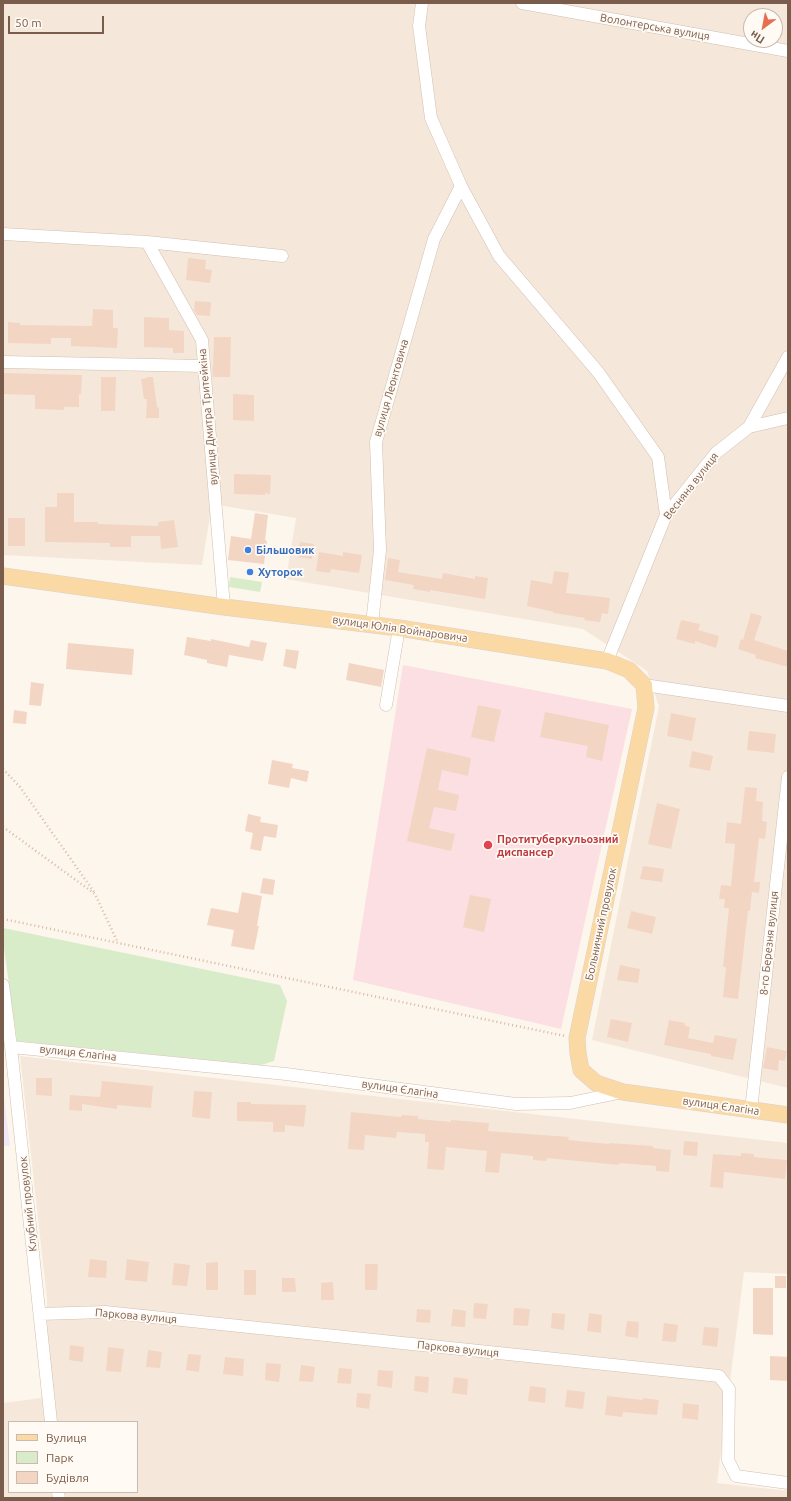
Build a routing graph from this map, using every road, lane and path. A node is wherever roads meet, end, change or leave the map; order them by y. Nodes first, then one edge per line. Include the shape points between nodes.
1 (422, 3) edge
2 (522, 3) edge
3 (788, 51) edge
4 (461, 186) junction
5 (3, 234) edge
6 (147, 242) junction
7 (282, 256) dead end
8 (788, 357) edge
9 (3, 362) edge
10 (204, 366) junction
11 (788, 418) edge
12 (750, 427) junction
13 (666, 515) junction
14 (3, 576) edge
15 (224, 607) junction
16 (372, 624) junction
17 (399, 628) junction
18 (607, 661) junction
19 (644, 684) junction
20 (386, 705) dead end
21 (788, 706) edge
22 (3, 769) edge
23 (788, 777) edge
24 (3, 827) edge
25 (95, 894) junction
26 (3, 919) edge
27 (118, 943) junction
28 (3, 985) edge
29 (577, 1038) junction
30 (11, 1047) junction
31 (622, 1092) junction
32 (751, 1110) junction
33 (788, 1115) edge
34 (40, 1314) junction
35 (51, 1421) edge
36 (788, 1483) edge

1 - 4 street via 419,26 431,118
2 - 3 street, Волонтерська вулиця
4 - 13 street via 499,256 598,372 658,457
4 - 16 street, вулиця Леонтовича via 434,240 376,442 380,550
5 - 6 street
6 - 7 street
6 - 10 street, вулиця Дмитра Тритейкіна via 202,340
8 - 12 street
9 - 10 street
10 - 15 street, вулиця Дмитра Тритейкіна
11 - 12 street, Весняна вулиця
12 - 13 street, Весняна вулиця via 716,453
13 - 18 street, Весняна вулиця
14 - 15 main road, вулиця Юлія Войнаровича
15 - 16 main road, вулиця Юлія Войнаровича
16 - 17 main road, вулиця Юлія Войнаровича
17 - 18 main road, вулиця Юлія Войнаровича
17 - 20 street
18 - 19 main road, вулиця Юлія Войнаровича via 629,670
19 - 21 street
19 - 29 main road, Больничний провулок via 646,708
22 - 25 path via 20,787
23 - 32 street, 8-го Березня вулиця
24 - 25 path
25 - 27 path
26 - 27 path
27 - 29 path
28 - 30 street, Клубний провулок
29 - 31 main road, Больничний провулок via 581,1070 596,1083
30 - 31 street, вулиця Єлагіна via 286,1074 516,1104 570,1103
30 - 34 street, Клубний провулок
31 - 32 main road, вулиця Єлагіна
32 - 33 main road, вулиця Єлагіна
34 - 35 street, Клубний провулок
34 - 36 street, Паркова вулиця via 104,1312 719,1376 729,1389 728,1460 736,1476

